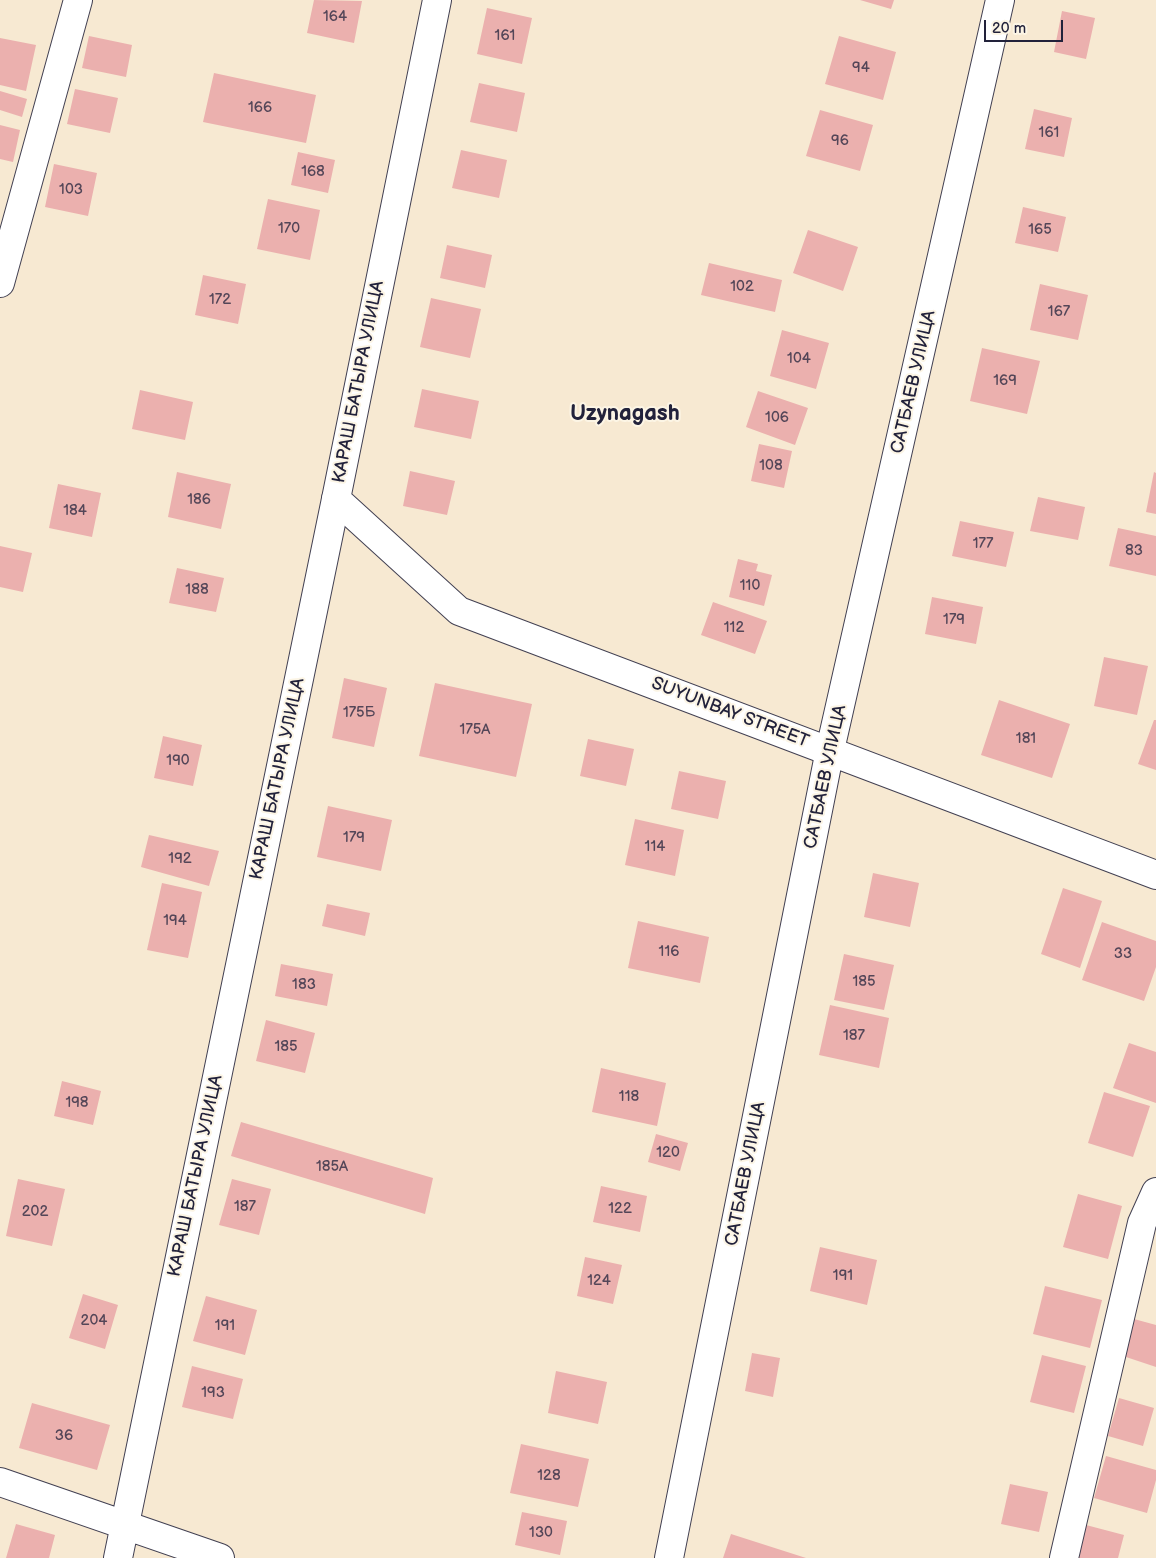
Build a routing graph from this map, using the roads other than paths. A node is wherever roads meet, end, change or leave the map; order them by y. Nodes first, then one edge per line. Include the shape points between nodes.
1 (78, 0) edge
2 (437, 0) edge
3 (1000, 0) edge
4 (0, 283) edge
5 (336, 498) junction
6 (830, 750) junction
7 (1156, 875) edge
8 (1156, 1192) edge
9 (0, 1482) edge
10 (124, 1524) junction
11 (118, 1558) edge
12 (220, 1558) edge
13 (669, 1558) edge
14 (1064, 1558) edge

1 - 4 street
2 - 5 street, КАРАШ БАТЫРА УЛИЦА
3 - 6 street, САТБАЕВ УЛИЦА
5 - 6 street, SUYUNBAY STREET via 459,611
5 - 10 street, КАРАШ БАТЫРА УЛИЦА
6 - 7 street, SUYUNBAY STREET
6 - 13 street, САТБАЕВ УЛИЦА
8 - 14 street via 1142,1223
9 - 10 street
10 - 11 street, КАРАШ БАТЫРА УЛИЦА
10 - 12 street

